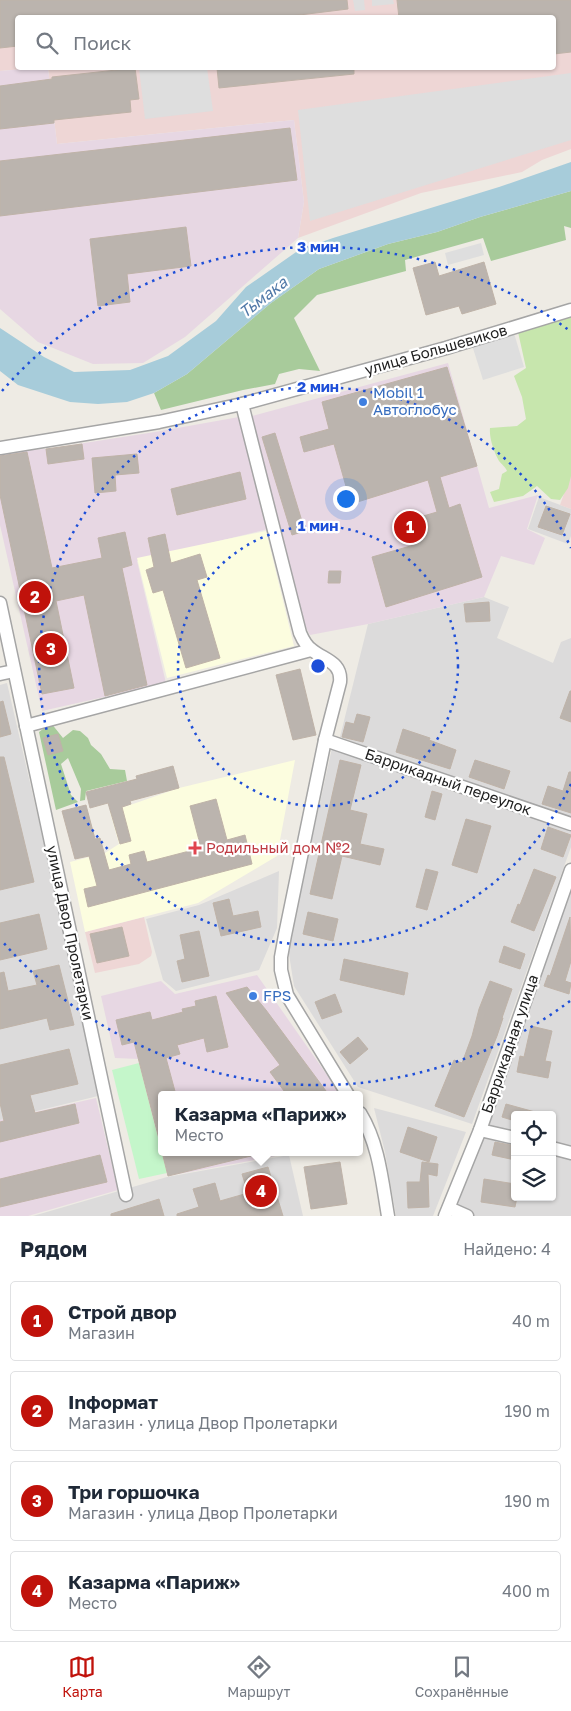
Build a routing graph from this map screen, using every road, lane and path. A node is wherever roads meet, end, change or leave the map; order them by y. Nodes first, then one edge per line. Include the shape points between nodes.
1 (571, 310) edge
2 (242, 404) junction
3 (0, 448) edge
4 (0, 603) edge
5 (311, 650) junction
6 (14, 671) junction
7 (0, 674) edge
8 (26, 726) junction
9 (325, 740) junction
10 (571, 824) edge
11 (571, 870) edge
12 (346, 1091) edge
13 (363, 1118) edge
14 (480, 1130) junction
15 (511, 1137) edge
16 (556, 1149) edge
17 (571, 1153) edge
18 (126, 1195) dead end
19 (447, 1212) edge
20 (388, 1216) edge
21 (467, 1216) edge

1 - 2 street, улица Большевиков
2 - 3 street, улица Большевиков via 159,422
2 - 5 street via 300,633
4 - 6 street, улица Двор Пролетарки
5 - 8 street
5 - 9 street via 333,663 340,674
6 - 7 street
6 - 8 street, улица Двор Пролетарки
8 - 18 street, улица Двор Пролетарки
9 - 10 street, Баррикадный переулок
9 - 12 street via 285,935 281,970 290,1000
11 - 14 street, Баррикадная улица
13 - 20 street via 374,1145
14 - 15 street
14 - 19 street, Баррикадная улица
16 - 17 street
19 - 21 street

